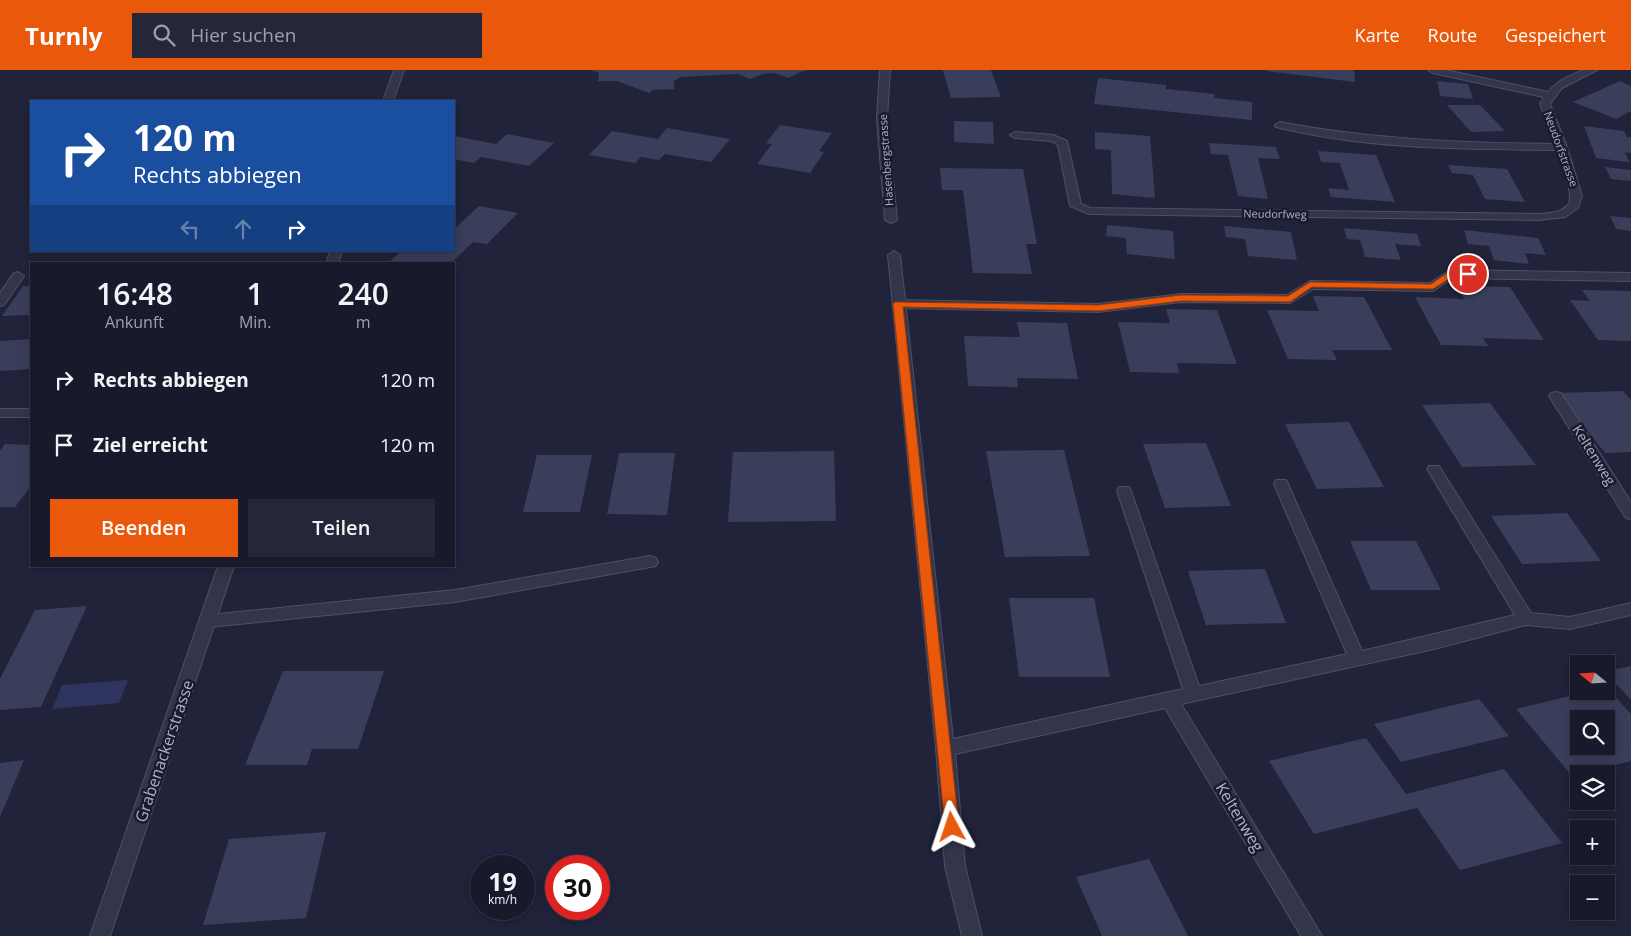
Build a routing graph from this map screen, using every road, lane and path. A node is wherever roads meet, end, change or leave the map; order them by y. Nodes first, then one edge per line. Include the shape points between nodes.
1 (399, 70) edge
2 (885, 70) edge
3 (1433, 70) edge
4 (1592, 70) edge
5 (1548, 95) junction
6 (388, 100) edge
7 (1280, 125) dead end
8 (1015, 136) dead end
9 (1562, 147) junction
10 (1578, 196) joint
11 (891, 220) dead end
12 (894, 254) dead end
13 (18, 276) dead end
14 (1631, 277) edge
15 (0, 302) edge
16 (898, 304) junction
17 (1556, 396) dead end
18 (0, 413) edge
19 (30, 413) edge
20 (1434, 469) dead end
21 (1281, 484) dead end
22 (1124, 491) dead end
23 (1631, 514) edge
24 (650, 562) dead end
25 (226, 567) edge
26 (1631, 609) edge
27 (1526, 619) junction
28 (209, 621) junction
29 (1358, 658) junction
30 (1193, 694) junction
31 (1169, 699) junction
32 (945, 748) junction
33 (100, 936) edge
34 (972, 936) edge
35 (1312, 936) edge

1 - 6 street
2 - 11 street, Hasenbergstrasse via 882,118
3 - 5 street
4 - 5 street, Neudorfstrasse via 1566,80
5 - 9 street, Neudorfstrasse via 1545,104
7 - 9 street via 1325,135 1468,146
8 - 10 street, Neudorfweg via 1053,138 1063,143 1076,206 1089,211 1539,217 1561,215 1574,206
9 - 10 street, Neudorfstrasse
12 - 16 street
13 - 15 street
14 - 16 street via 1450,274 1433,286 1310,285 1290,299 1181,298 1098,308
16 - 32 street
17 - 23 street, Keltenweg
18 - 19 street
20 - 27 street
21 - 29 street
22 - 30 street
24 - 28 street via 455,596
25 - 28 street, Grabenackerstrasse
26 - 27 street via 1570,623
27 - 29 street
28 - 33 street, Grabenackerstrasse
29 - 30 street
30 - 31 street
31 - 32 street
31 - 35 street, Keltenweg
32 - 34 street via 955,866

